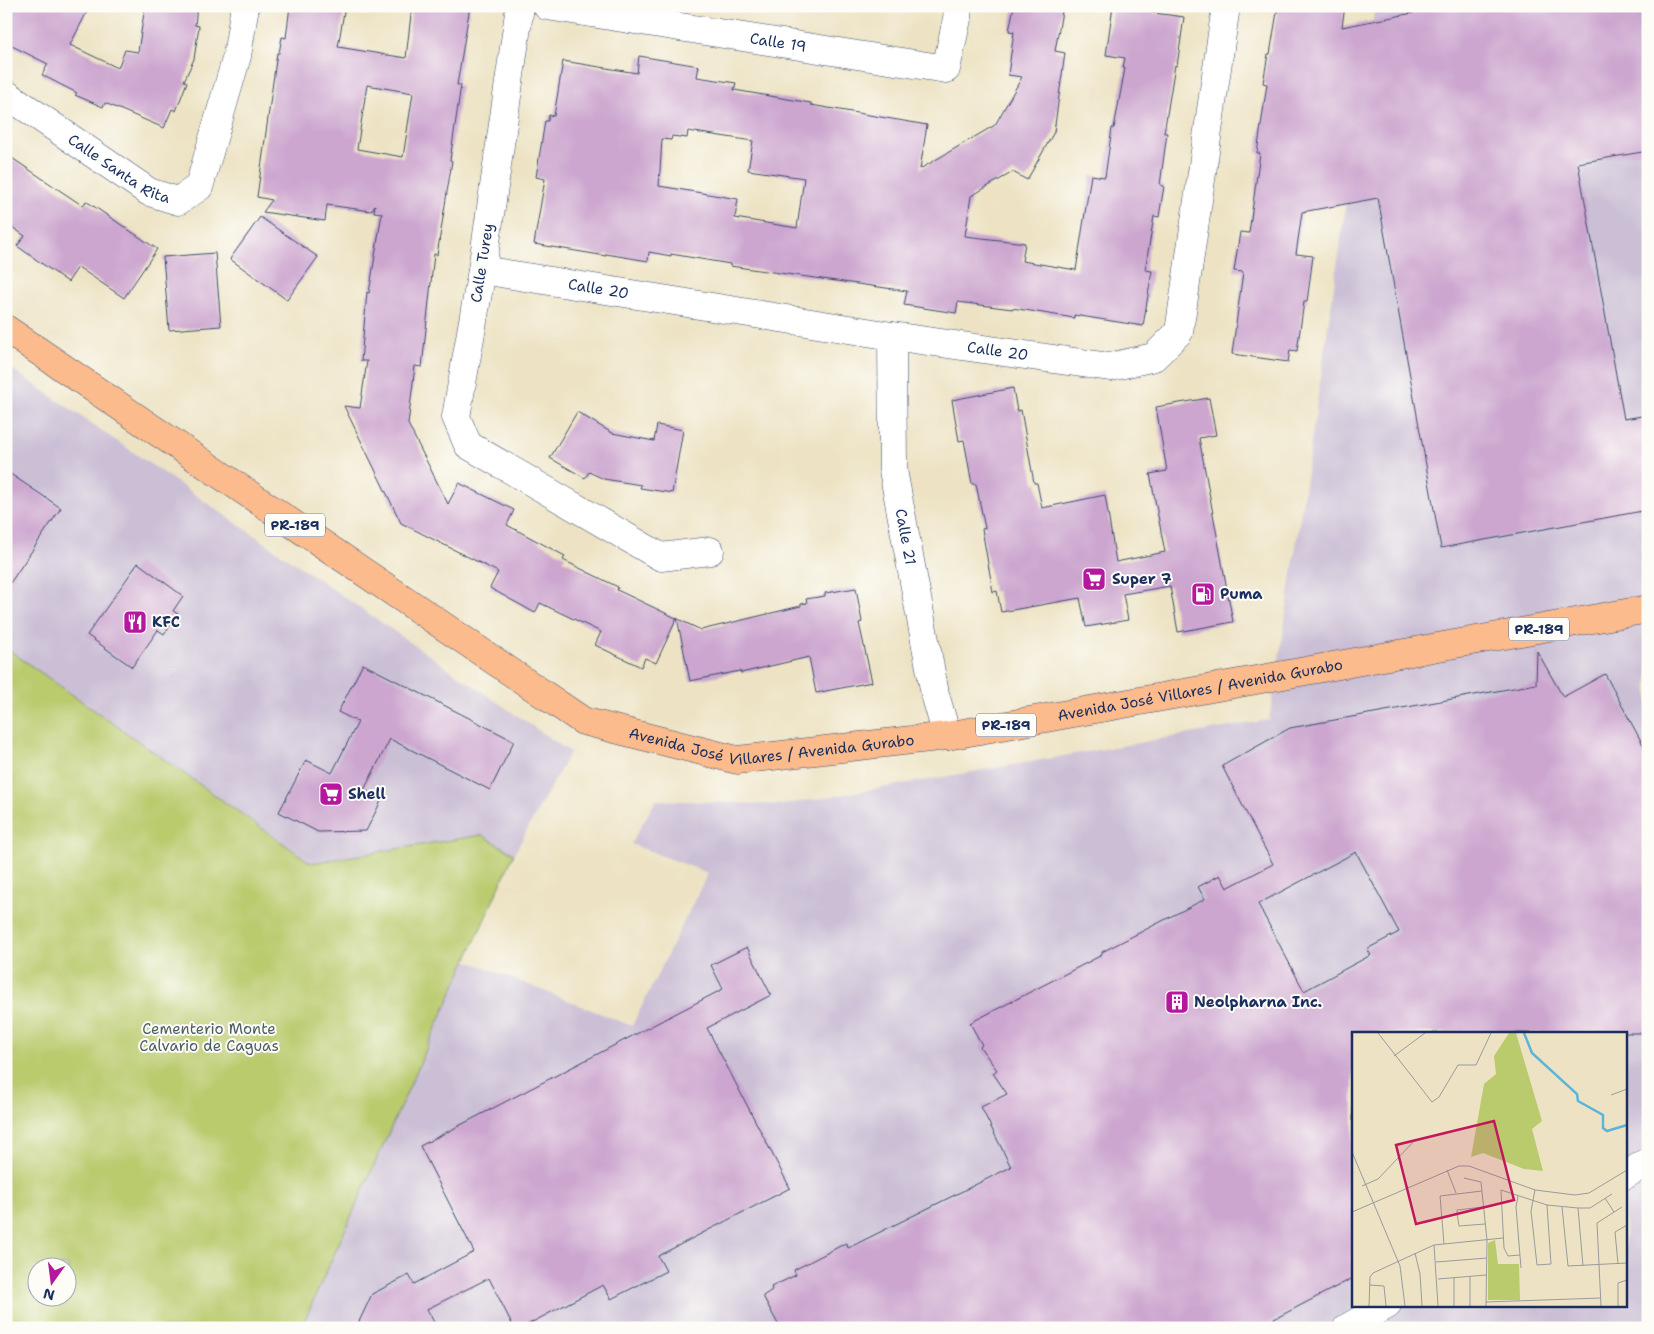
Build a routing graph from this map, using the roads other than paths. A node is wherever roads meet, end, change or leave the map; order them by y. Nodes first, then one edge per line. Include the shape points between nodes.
1 (245, 6) edge
2 (520, 6) edge
3 (547, 6) edge
4 (958, 6) edge
5 (1226, 6) edge
6 (6, 94) edge
7 (482, 270) junction
8 (6, 330) edge
9 (892, 336) junction
10 (710, 551) dead end
11 (1648, 609) edge
12 (947, 736) junction
13 (1648, 1162) edge
14 (1626, 1174) edge
15 (1386, 1306) edge
16 (1346, 1328) edge

1 - 6 street, Calle Santa Rita via 237,56 198,187 178,201 149,192
2 - 7 street, Calle Turey
3 - 4 street, Calle 19 via 946,69
5 - 9 street, Calle 20 via 1179,332 1154,357 1110,367
7 - 9 street, Calle 20
7 - 10 street, Calle Turey via 456,417 468,445 661,557
8 - 12 main road, Avenida José Villares / Avenida Gurabo / PR-189 via 583,721 738,760
9 - 12 street, Calle 21 via 893,470 935,694
11 - 12 main road, Avenida José Villares / Avenida Gurabo / PR-189
13 - 14 street
15 - 16 street

